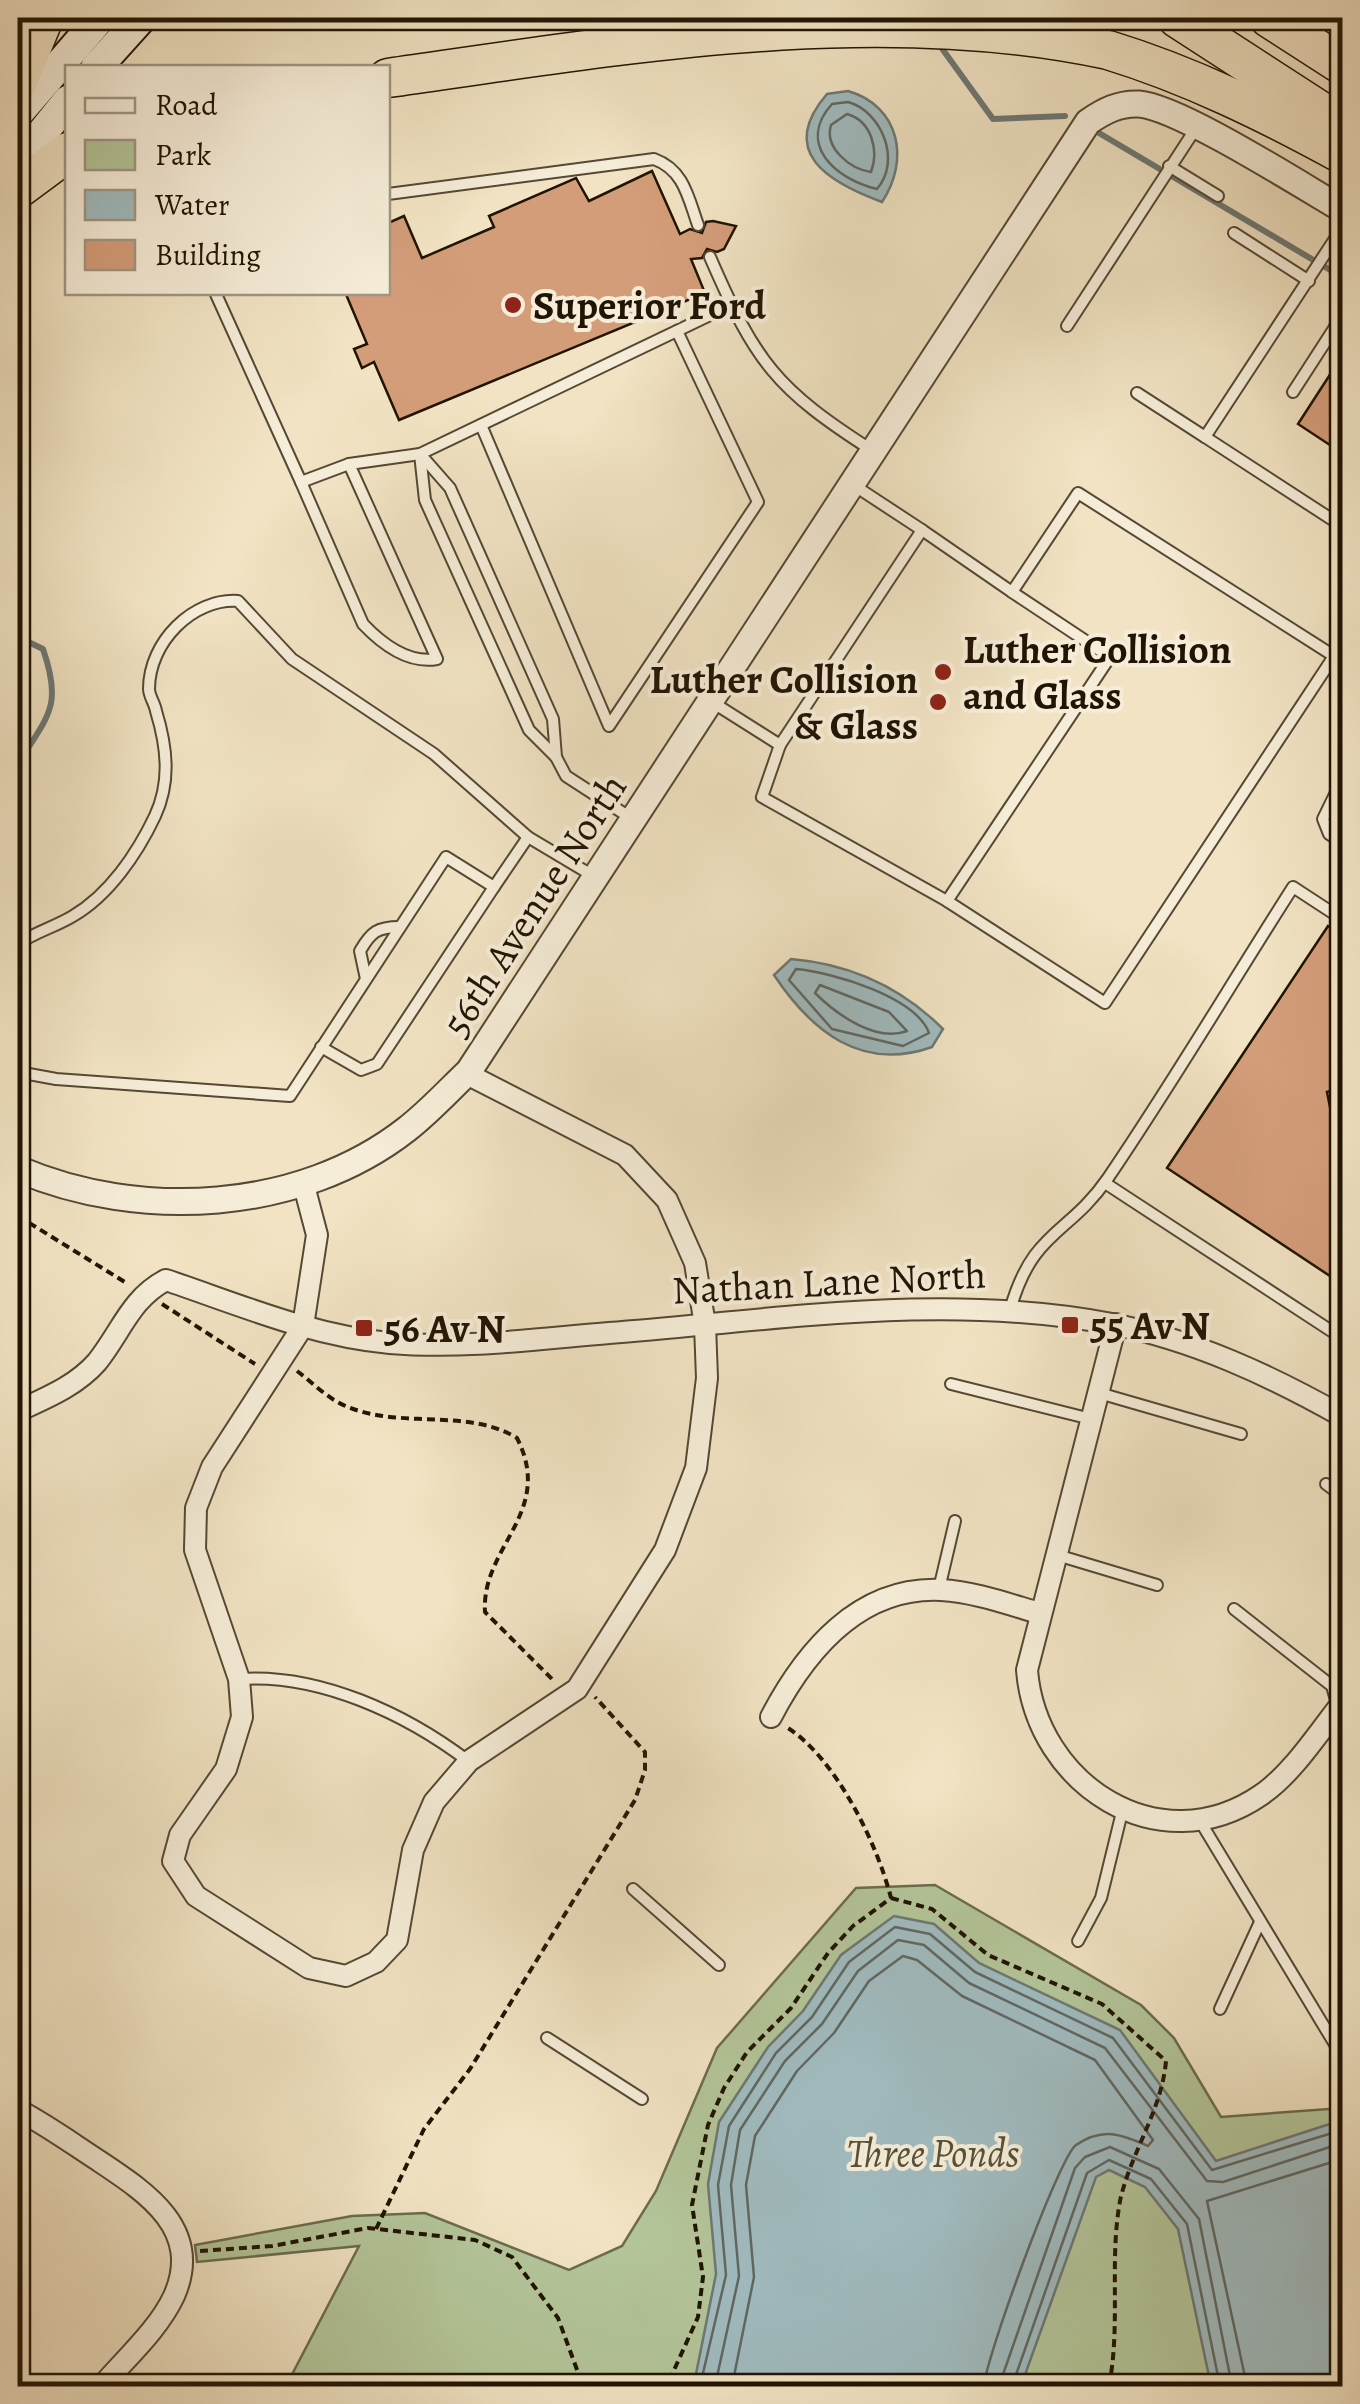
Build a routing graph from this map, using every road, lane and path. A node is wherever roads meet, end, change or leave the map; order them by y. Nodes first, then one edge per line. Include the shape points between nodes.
1 (44, 18) edge
2 (100, 18) edge
3 (140, 18) edge
4 (1177, 18) edge
5 (1269, 18) edge
6 (99, 65) edge
7 (1342, 65) edge
8 (390, 78) edge
9 (18, 81) edge
10 (65, 105) edge
11 (18, 113) edge
12 (1342, 125) edge
13 (1196, 128) junction
14 (65, 154) edge
15 (1342, 154) edge
16 (18, 162) edge
17 (1169, 166) junction
18 (18, 189) edge
19 (390, 194) edge
20 (1218, 196) dead end
21 (1342, 209) edge
22 (698, 225) dead end
23 (1342, 228) edge
24 (1234, 233) dead end
25 (710, 257) dead end
26 (1309, 282) junction
27 (216, 295) edge
28 (731, 305) junction
29 (1342, 315) edge
30 (1067, 326) dead end
31 (1339, 330) edge
32 (677, 331) junction
33 (1292, 392) dead end
34 (1137, 393) dead end
35 (481, 425) junction
36 (1205, 437) junction
37 (874, 451) junction
38 (420, 454) junction
39 (350, 464) junction
40 (301, 482) junction
41 (852, 485) junction
42 (1342, 526) edge
43 (922, 530) junction
44 (1012, 592) junction
45 (712, 702) junction
46 (780, 746) junction
47 (556, 757) junction
48 (1342, 780) edge
49 (635, 820) junction
50 (528, 837) junction
51 (1342, 843) edge
52 (596, 878) junction
53 (494, 887) junction
54 (948, 901) junction
55 (1342, 919) edge
56 (400, 927) junction
57 (18, 944) edge
58 (366, 978) junction
59 (322, 1047) junction
60 (18, 1072) edge
61 (466, 1074) junction
62 (18, 1168) edge
63 (303, 1182) junction
64 (1105, 1182) junction
65 (18, 1216) edge
66 (143, 1292) junction
67 (1010, 1310) junction
68 (1116, 1324) junction
69 (705, 1325) junction
70 (303, 1326) junction
71 (1342, 1338) edge
72 (276, 1368) junction
73 (950, 1384) dead end
74 (1099, 1393) junction
75 (18, 1412) edge
76 (1342, 1416) edge
77 (1092, 1420) junction
78 (1240, 1434) dead end
79 (1326, 1484) dead end
80 (1342, 1496) edge
81 (955, 1521) dead end
82 (1056, 1555) junction
83 (1157, 1586) dead end
84 (939, 1590) junction
85 (1234, 1608) dead end
86 (1040, 1613) junction
87 (239, 1679) junction
88 (577, 1690) junction
89 (1341, 1708) edge
90 (772, 1717) joint
91 (469, 1762) junction
92 (1123, 1808) junction
93 (1200, 1821) junction
94 (633, 1888) dead end
95 (891, 1898) junction
96 (1260, 1922) junction
97 (1078, 1941) dead end
98 (719, 1965) dead end
99 (1220, 2008) dead end
100 (547, 2038) dead end
101 (1340, 2051) dead end
102 (642, 2099) dead end
103 (18, 2110) edge
104 (376, 2229) junction
105 (181, 2253) junction
106 (102, 2386) edge
107 (583, 2386) edge
108 (657, 2386) edge
109 (1109, 2386) edge

1 - 9 highway
2 - 11 main road
3 - 6 main road
4 - 12 highway
5 - 7 highway
8 - 15 highway via 800,20 933,20 1106,49 1230,96
10 - 16 main road
13 - 17 lane
13 - 21 street
13 - 37 street, 56th Avenue North via 1142,104 1118,106 1088,122
14 - 18 highway
17 - 20 lane
17 - 30 lane
19 - 22 lane via 654,159 682,178
23 - 26 lane
24 - 26 lane
25 - 28 lane
26 - 36 lane
27 - 40 lane
28 - 32 lane
28 - 37 lane via 776,380
29 - 31 lane
31 - 33 lane
32 - 35 lane
32 - 35 lane via 758,502 609,726
34 - 36 lane
35 - 38 lane
36 - 42 lane
37 - 41 street, 56th Avenue North
38 - 39 lane
38 - 47 lane via 450,488 552,719
38 - 47 lane via 426,500 473,606 529,730
39 - 40 lane
39 - 40 lane via 437,659 412,659 364,624
41 - 43 lane
41 - 45 street, 56th Avenue North
43 - 44 lane
43 - 46 lane
44 - 54 lane via 1110,657
44 - 54 lane via 1078,493 1334,656 1105,1003
45 - 46 lane
45 - 49 street, 56th Avenue North
46 - 54 lane via 762,797
47 - 49 lane via 566,776
48 - 51 lane via 1323,819
49 - 52 street, 56th Avenue North
50 - 52 lane
50 - 53 lane
50 - 57 lane via 434,754 292,659 238,601 215,600 175,627 160,650 149,690 166,788 154,820 108,889 72,917
52 - 61 street, 56th Avenue North
53 - 56 lane via 446,857
53 - 59 lane via 378,1064 361,1070
55 - 64 lane via 1292,887
56 - 58 lane
56 - 58 lane via 380,927 369,936 360,951
58 - 59 lane
59 - 60 lane via 290,1096
61 - 63 street, 56th Avenue North via 406,1130
61 - 69 street via 636,1166 667,1200 695,1263
62 - 63 street via 105,1196 216,1202
63 - 70 street via 317,1235
64 - 67 lane via 1034,1250
64 - 71 lane
65 - 66 path
66 - 70 street via 166,1280
66 - 72 path via 260,1368
66 - 75 street via 96,1362 71,1385
67 - 68 street, Nathan Lane North
67 - 69 street, Nathan Lane North via 924,1308
68 - 74 street
68 - 76 street, Nathan Lane North via 1212,1353
69 - 70 street, Nathan Lane North via 453,1344 393,1343
69 - 88 street via 708,1378 696,1468 664,1550
70 - 72 street
72 - 87 street via 212,1467 196,1508 194,1550
72 - 88 path via 294,1368 346,1407 487,1424 517,1438 529,1476 525,1507 491,1575 485,1612 560,1687
73 - 77 lane
74 - 77 street
74 - 78 lane
77 - 82 street
79 - 80 lane
81 - 84 lane
82 - 83 lane
82 - 86 street
84 - 86 street
84 - 90 street via 876,1604 842,1623 812,1650
85 - 89 lane via 1332,1686
86 - 92 street via 1027,1670 1038,1725 1078,1778
87 - 91 lane via 306,1684 412,1721
87 - 91 street via 242,1717 226,1769 180,1835 173,1861 196,1896 310,1968 346,1976 376,1962 396,1940 413,1850 434,1802
88 - 91 street
88 - 104 path via 593,1696 645,1752 635,1800 470,2069 424,2129
89 - 93 street via 1262,1794
90 - 95 path via 811,1743 882,1861
92 - 93 street via 1166,1823
92 - 97 lane via 1100,1898
93 - 96 lane
94 - 98 lane
95 - 108 path via 828,1953 724,2088 708,2124 692,2205 703,2277 698,2318 670,2379
95 - 109 path via 932,1910 988,1954 1102,2004 1166,2061 1120,2200 1118,2342
96 - 99 lane
96 - 101 lane
100 - 102 lane
103 - 105 street via 158,2202 174,2223
104 - 105 path
104 - 107 path via 475,2240 512,2256 558,2318
105 - 106 street via 174,2294 161,2317

